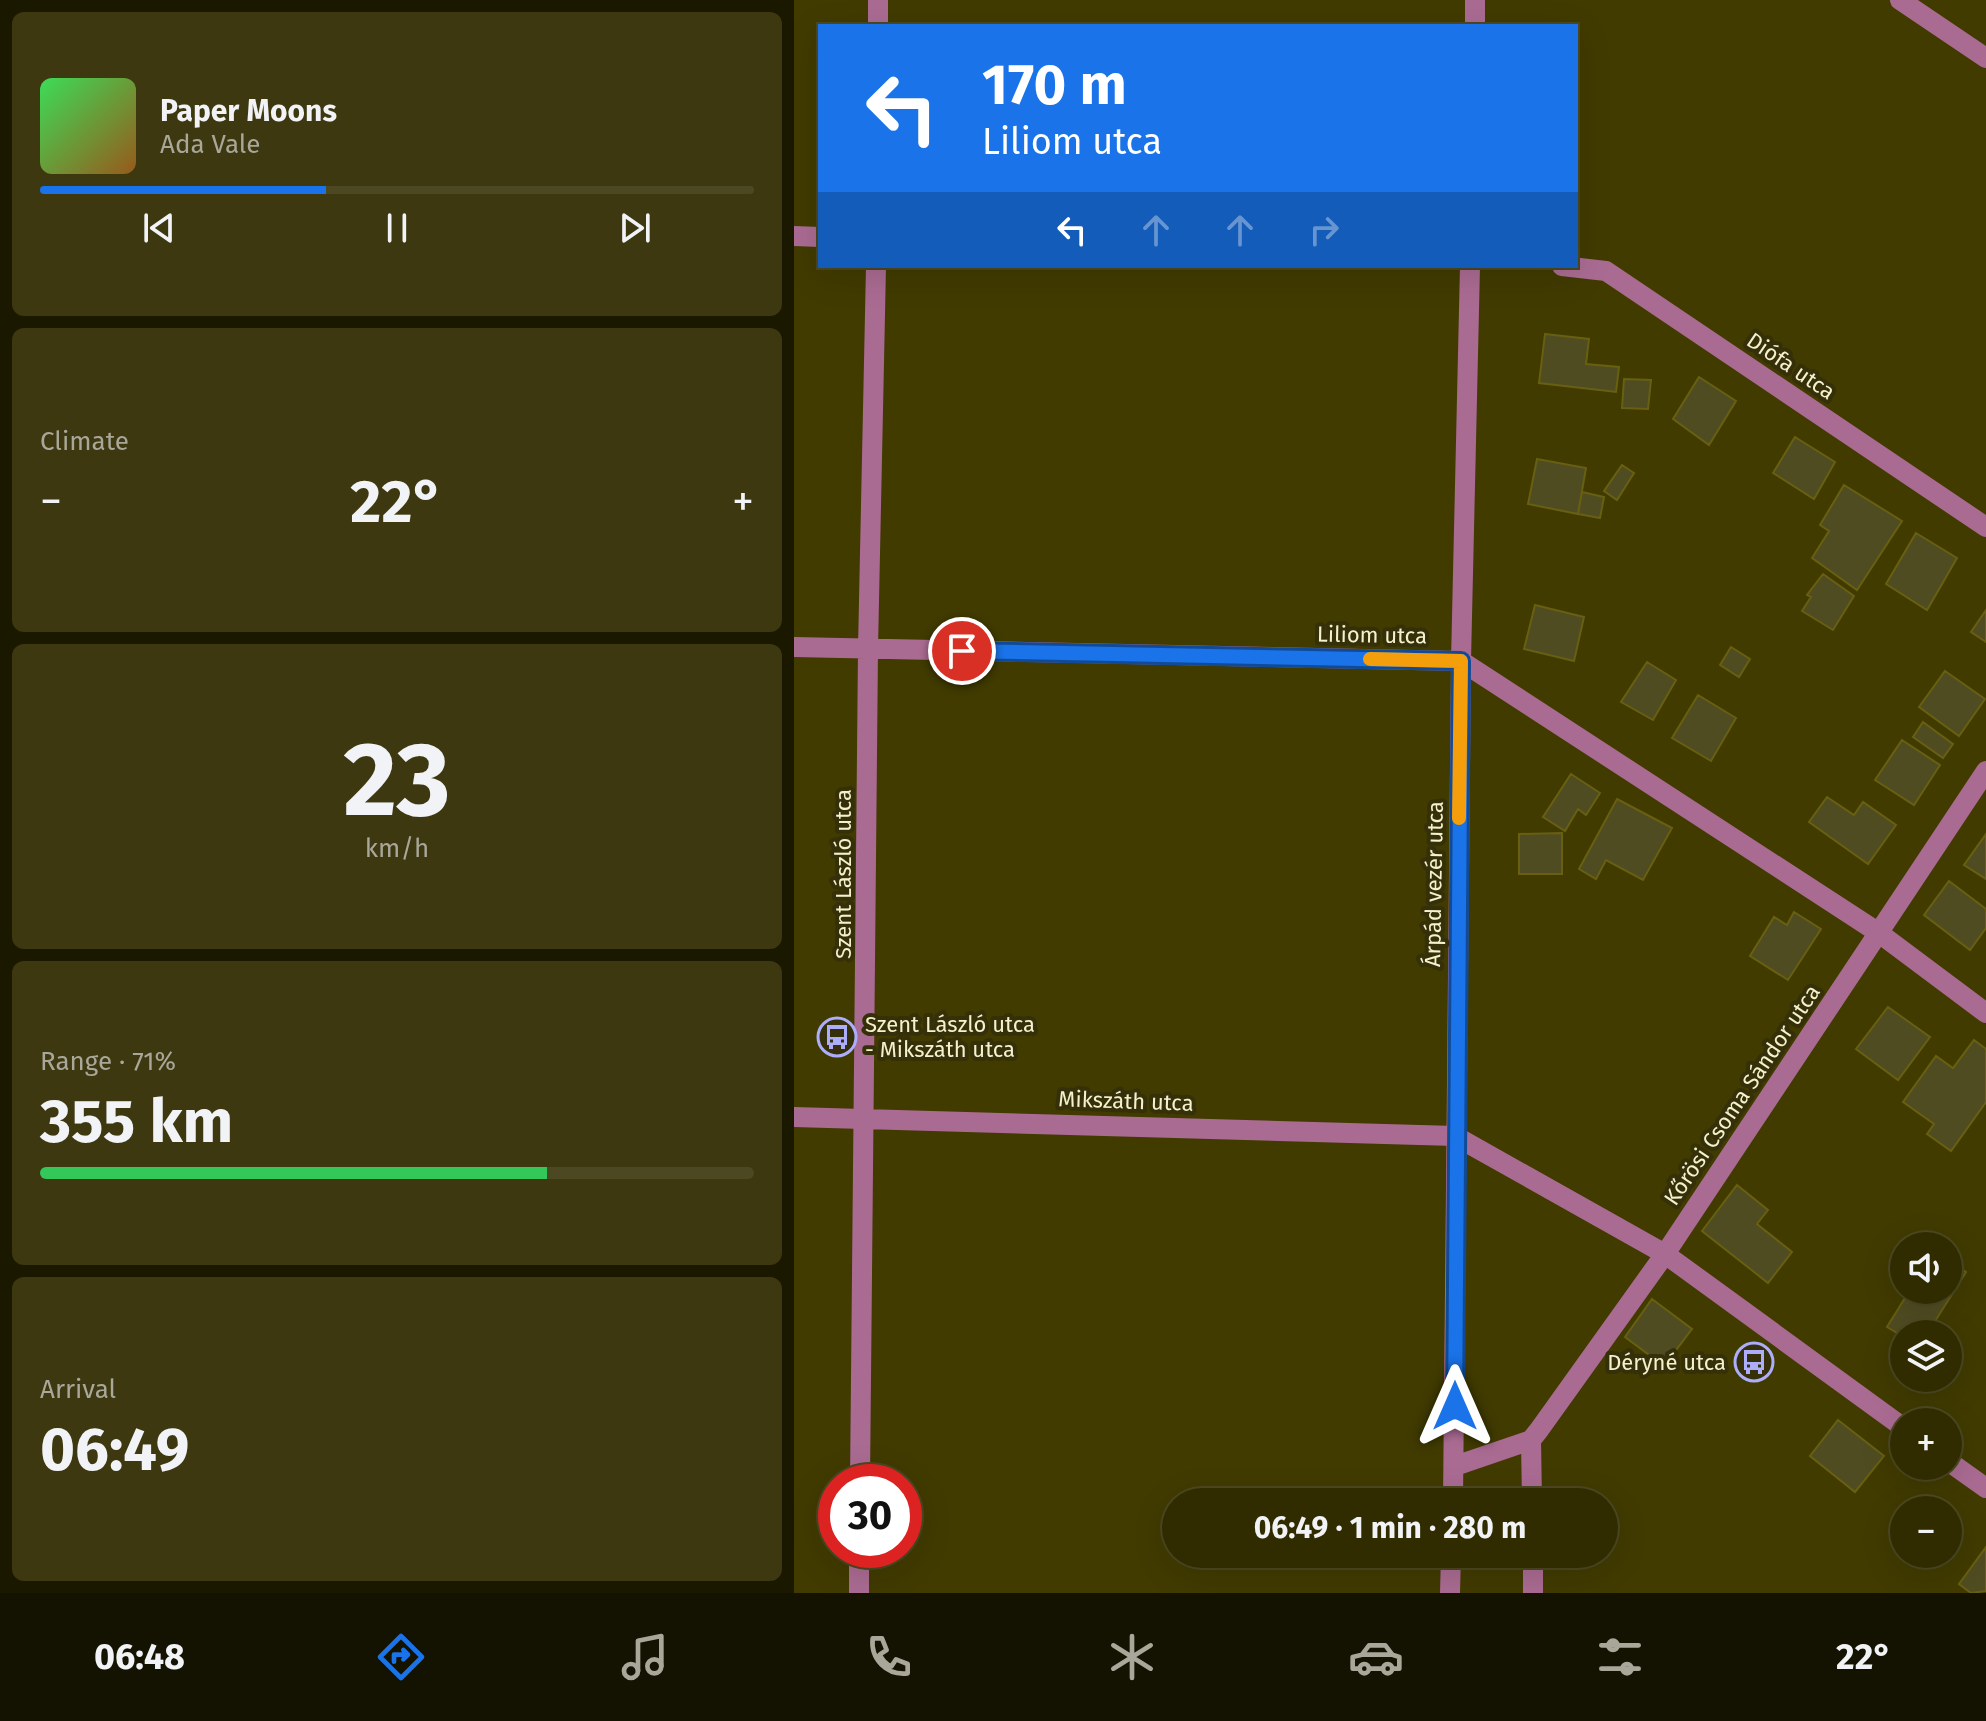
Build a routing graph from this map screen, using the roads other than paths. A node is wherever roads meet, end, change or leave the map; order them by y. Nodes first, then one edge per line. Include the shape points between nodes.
1 (878, 0) edge
2 (1475, 0) edge
3 (1900, 0) edge
4 (878, 24) edge
5 (1475, 24) edge
6 (1986, 58) edge
7 (794, 236) edge
8 (818, 237) edge
9 (876, 268) edge
10 (1470, 268) edge
11 (1578, 268) edge
12 (1986, 527) edge
13 (794, 647) edge
14 (868, 649) junction
15 (1461, 661) junction
16 (1986, 771) edge
17 (1879, 933) junction
18 (1986, 1013) edge
19 (794, 1117) edge
20 (866, 1117) junction
21 (1455, 1136) junction
22 (1665, 1254) junction
23 (1890, 1418) edge
24 (1531, 1440) junction
25 (860, 1464) edge
26 (1455, 1466) junction
27 (1962, 1471) edge
28 (1454, 1488) edge
29 (1532, 1488) edge
30 (1986, 1488) edge
31 (859, 1568) edge
32 (1451, 1568) edge
33 (1533, 1568) edge
34 (859, 1593) edge
35 (1450, 1593) edge
36 (1533, 1593) edge

1 - 4 street
2 - 5 street
3 - 6 street
7 - 8 street
9 - 14 street, Szent László utca
10 - 15 street, Árpád vezér utca
11 - 12 street, Diófa utca via 1606,271
13 - 14 street, Liliom utca
14 - 15 street, Liliom utca
14 - 20 street, Szent László utca
15 - 17 street
15 - 21 street, Árpád vezér utca
16 - 17 street, Kőrösi Csoma Sándor utca
17 - 18 street
17 - 22 street, Kőrösi Csoma Sándor utca
19 - 20 street, Mikszáth utca
20 - 21 street, Mikszáth utca
20 - 25 street, Szent László utca
21 - 22 street
21 - 26 street, Árpád vezér utca
22 - 23 street
22 - 24 street, Kőrösi Csoma Sándor utca
24 - 26 street
24 - 29 street
26 - 28 street, Árpád vezér utca
27 - 30 street
31 - 34 street
32 - 35 street
33 - 36 street

